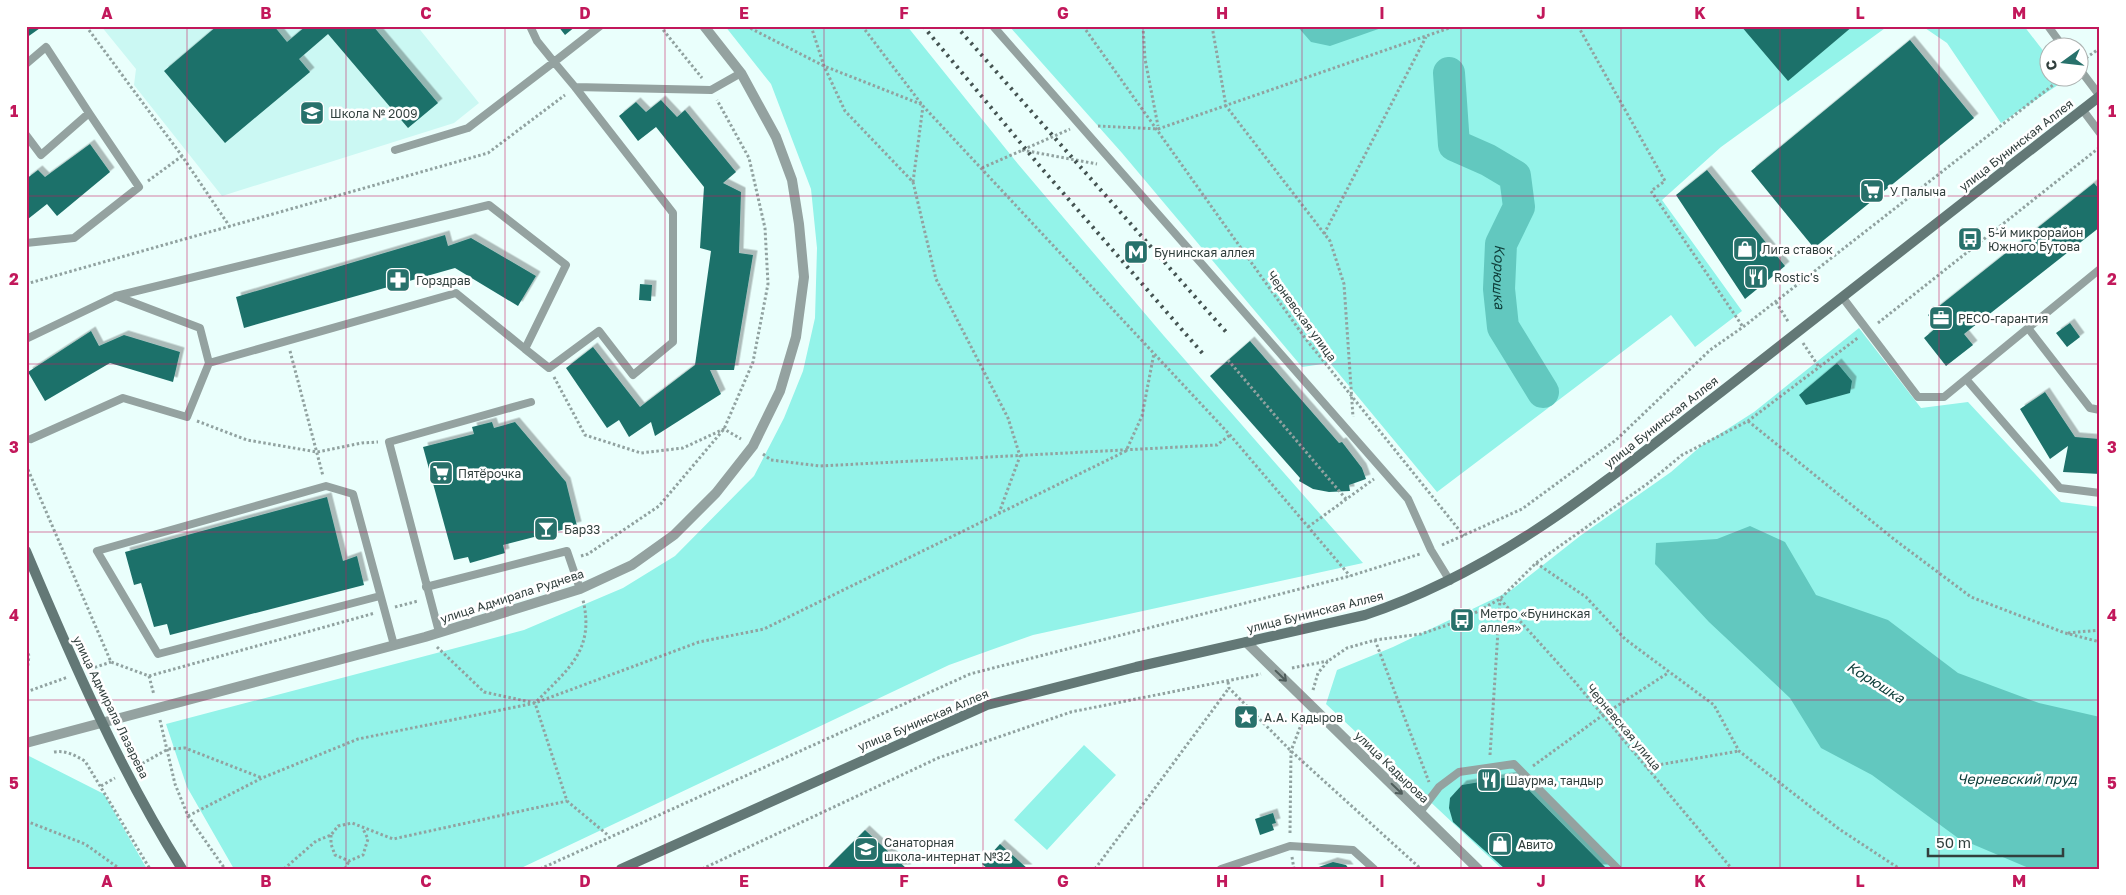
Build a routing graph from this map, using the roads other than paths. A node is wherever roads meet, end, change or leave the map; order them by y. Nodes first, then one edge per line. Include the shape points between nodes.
1 (530, 26) edge
2 (600, 26) edge
3 (704, 26) edge
4 (993, 26) edge
5 (2048, 26) edge
6 (2057, 38) edge
7 (554, 62) junction
8 (26, 64) edge
9 (741, 73) junction
10 (2088, 80) edge
11 (575, 87) junction
12 (2100, 96) edge
13 (2082, 109) junction
14 (89, 112) junction
15 (2100, 132) edge
16 (26, 135) edge
17 (394, 150) dead end
18 (26, 243) edge
19 (2100, 268) edge
20 (116, 296) junction
21 (1843, 298) junction
22 (2028, 328) junction
23 (26, 338) edge
24 (525, 349) junction
25 (209, 363) junction
26 (1966, 379) junction
27 (531, 402) dead end
28 (2100, 410) edge
29 (32, 439) dead end
30 (2100, 493) edge
31 (26, 551) edge
32 (29, 566) edge
33 (1450, 581) junction
34 (426, 587) junction
35 (580, 589) junction
36 (380, 596) junction
37 (439, 632) junction
38 (1246, 642) junction
39 (394, 645) junction
40 (103, 722) junction
41 (26, 743) edge
42 (1420, 812) junction
43 (182, 869) edge
44 (621, 869) edge
45 (1221, 869) edge
46 (1374, 869) edge
47 (1478, 869) edge
48 (1618, 869) edge

1 - 7 lane
2 - 7 lane
3 - 9 street, улица Адмирала Руднева
4 - 33 lane via 1408,499 1431,550
5 - 6 lane
7 - 11 lane
7 - 17 lane via 468,128
8 - 14 lane via 46,47
9 - 11 lane via 712,90
9 - 35 street, улица Адмирала Руднева via 776,137 792,180 799,224 804,277 796,336 780,391 753,446 716,493 674,535 632,565
10 - 12 lane
11 - 24 lane via 673,213 673,342 633,375 599,331 550,368
12 - 13 street, улица Бунинская Аллея
13 - 15 lane
13 - 21 street, улица Бунинская Аллея
14 - 16 lane via 41,155
14 - 18 lane via 140,187 74,238
19 - 22 lane
20 - 23 lane
20 - 24 lane via 489,205 566,265
20 - 25 lane via 200,328
21 - 26 lane via 1918,397 1944,398
21 - 33 street, улица Бунинская Аллея via 1537,531
22 - 26 lane
22 - 28 lane via 2090,408
24 - 25 lane via 456,293
25 - 29 lane via 187,417 123,398
26 - 30 lane via 2060,488
27 - 34 lane via 390,442
31 - 32 street, улица Адмирала Лазарева
32 - 40 street, улица Адмирала Лазарева
33 - 38 street, улица Бунинская Аллея via 1365,615
34 - 35 lane via 567,551
34 - 37 lane
35 - 37 street, улица Адмирала Руднева
36 - 36 lane via 353,494 326,486 97,550 158,654
36 - 39 lane
37 - 39 street, улица Адмирала Руднева
38 -> 42 street, улица Кадырова
38 - 44 street, улица Бунинская Аллея via 988,705
39 - 40 street, улица Адмирала Руднева
40 - 41 street, улица Адмирала Руднева
40 - 43 street, улица Адмирала Лазарева via 127,772
42 - 47 street, улица Кадырова
42 - 48 lane via 1433,794 1459,772 1514,764
45 - 46 lane via 1290,846 1353,850

